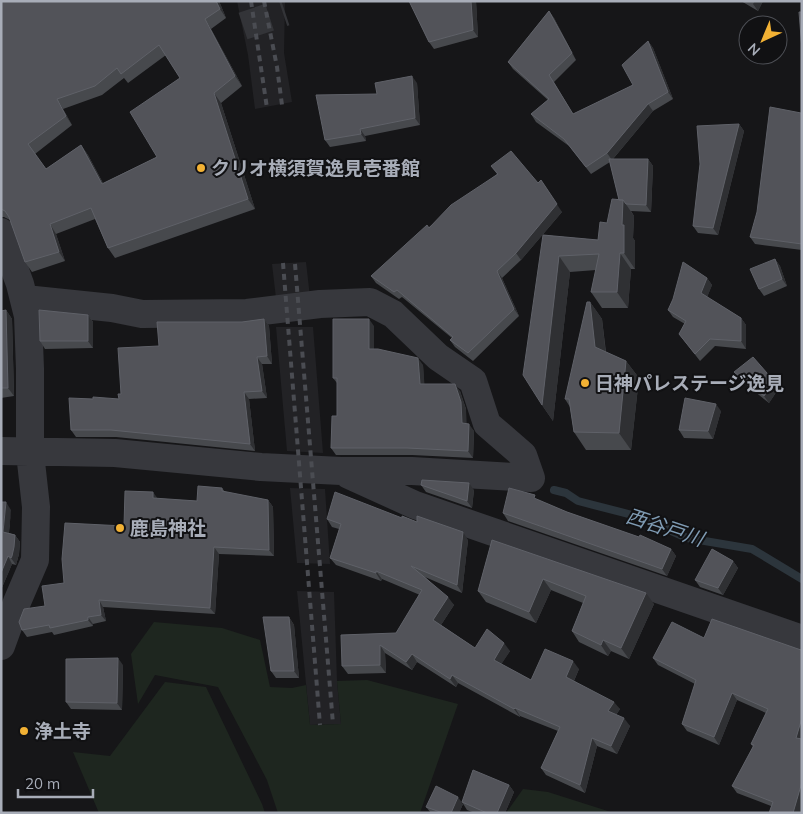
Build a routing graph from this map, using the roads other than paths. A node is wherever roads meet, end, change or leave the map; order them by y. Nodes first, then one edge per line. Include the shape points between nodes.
1 (1, 232) edge
2 (15, 291) edge
3 (1, 451) edge
4 (30, 453) junction
5 (341, 471) junction
6 (802, 639) edge
7 (1, 646) edge

1 - 2 street
2 - 4 street via 28,316
2 - 5 street via 142,314 247,312 370,302 393,314 438,357 473,381 487,424 523,455 531,478 412,471
3 - 4 street
4 - 5 street via 115,453
4 - 7 street via 36,507 35,560
5 - 6 street via 415,505

